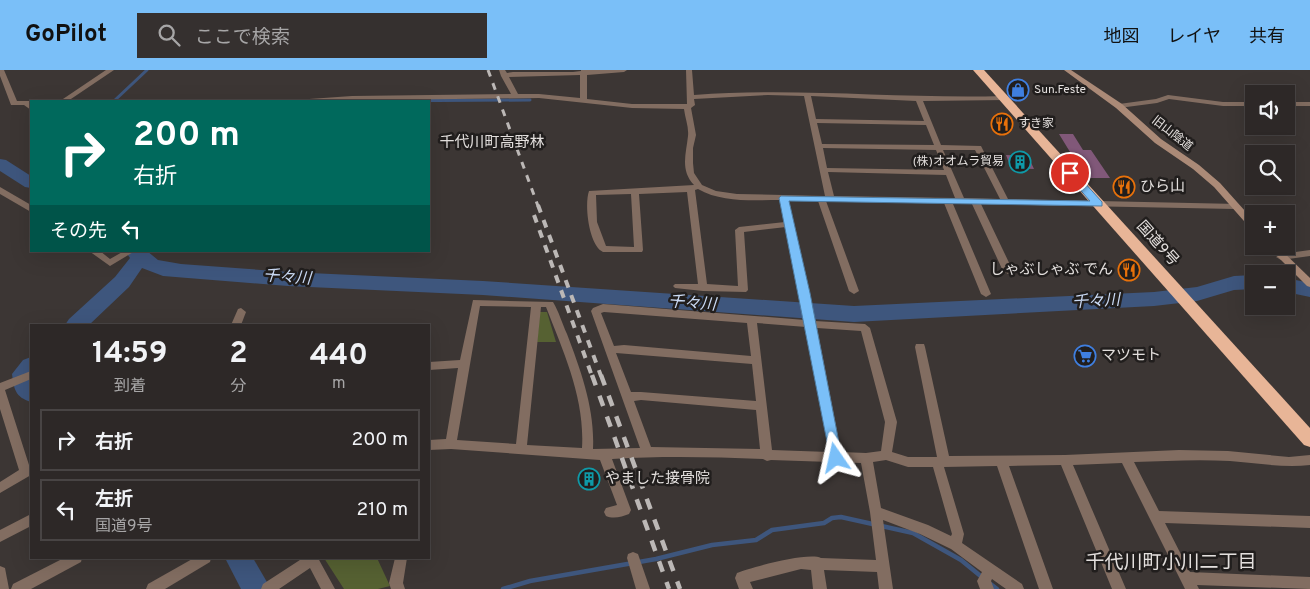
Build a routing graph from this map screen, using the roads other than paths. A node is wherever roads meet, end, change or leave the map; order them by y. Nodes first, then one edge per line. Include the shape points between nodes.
1 (1, 70) edge
2 (111, 70) edge
3 (624, 70) edge
4 (689, 70) edge
5 (978, 70) edge
6 (1067, 70) edge
7 (584, 72) edge
8 (503, 73) edge
9 (807, 95) junction
10 (516, 97) junction
11 (690, 97) junction
12 (918, 98) junction
13 (1003, 98) junction
14 (66, 100) edge
15 (323, 100) edge
16 (583, 101) junction
17 (1245, 104) edge
18 (1295, 104) edge
19 (1310, 104) edge
20 (1119, 106) junction
21 (30, 107) edge
22 (688, 108) junction
23 (813, 121) junction
24 (928, 123) junction
25 (818, 146) junction
26 (938, 148) junction
27 (824, 170) junction
28 (948, 173) junction
29 (695, 188) junction
30 (0, 190) edge
31 (635, 190) junction
32 (784, 198) junction
33 (826, 199) junction
34 (948, 202) junction
35 (960, 202) junction
36 (976, 202) junction
37 (1006, 203) junction
38 (1098, 204) junction
39 (1234, 206) junction
40 (30, 208) edge
41 (1245, 218) edge
42 (789, 224) junction
43 (94, 252) edge
44 (129, 252) edge
45 (1310, 253) edge
46 (1281, 257) joint
47 (1008, 271) dead end
48 (1306, 280) edge
49 (678, 286) dead end
50 (703, 288) junction
51 (854, 291) dead end
52 (986, 294) dead end
53 (536, 304) junction
54 (241, 312) dead end
55 (752, 319) junction
56 (810, 321) junction
57 (236, 324) edge
58 (920, 347) dead end
59 (609, 350) junction
60 (756, 360) junction
61 (464, 364) junction
62 (430, 366) edge
63 (30, 375) edge
64 (0, 388) edge
65 (0, 391) edge
66 (627, 396) junction
67 (761, 406) junction
68 (1310, 440) edge
69 (451, 444) junction
70 (430, 445) edge
71 (521, 449) junction
72 (647, 452) junction
73 (587, 454) junction
74 (604, 455) junction
75 (886, 455) junction
76 (767, 456) junction
77 (836, 458) junction
78 (866, 458) junction
79 (1126, 459) junction
80 (1065, 460) junction
81 (1310, 460) edge
82 (1000, 461) junction
83 (940, 462) junction
84 (28, 470) edge
85 (0, 488) edge
86 (610, 512) dead end
87 (876, 512) junction
88 (1157, 516) junction
89 (30, 521) edge
90 (1310, 522) edge
91 (0, 536) edge
92 (955, 545) junction
93 (74, 559) edge
94 (203, 559) edge
95 (311, 559) edge
96 (313, 559) edge
97 (401, 559) edge
98 (635, 562) dead end
99 (817, 562) junction
100 (881, 566) junction
101 (989, 570) junction
102 (0, 572) edge
103 (1310, 583) edge
104 (1190, 584) edge
105 (2, 589) edge
106 (18, 589) edge
107 (153, 589) edge
108 (268, 589) edge
109 (328, 589) edge
110 (398, 589) edge
111 (644, 589) edge
112 (746, 589) edge
113 (820, 589) edge
114 (886, 589) edge
115 (987, 589) edge
116 (1017, 589) edge
117 (1046, 589) edge
118 (1118, 589) edge

1 - 21 street via 14,103 26,103
2 - 14 street
3 - 7 street
4 - 11 street
5 - 13 highway, 国道9号
6 - 20 street, 旧山陰道
7 - 8 street
7 - 16 street
8 - 10 street
9 - 11 street via 752,92
9 - 12 street
9 - 23 street
10 - 15 street
10 - 16 street
11 - 22 street
12 - 13 street
12 - 24 street
13 - 38 highway, 国道9号
16 - 22 street
17 - 20 street via 1168,97
18 - 19 street
20 - 39 street, 旧山陰道 via 1158,141 1217,185
22 - 29 street via 692,133 690,177
23 - 24 street
23 - 25 street
24 - 26 street
25 - 26 street
25 - 27 street
26 - 28 street
26 - 37 street via 978,148
27 - 28 street
27 - 33 street
28 - 35 street
29 - 31 street
29 - 32 street via 737,197
29 - 50 street
30 - 40 street
31 - 31 street via 592,193 590,207 595,234 603,249 639,250
32 - 33 street
32 - 42 street
33 - 34 street
33 - 51 street
34 - 35 street
34 - 52 street
35 - 36 street
36 - 37 street
36 - 47 street
37 - 38 street
38 - 39 street
38 - 68 highway, 国道9号
39 - 41 street, 旧山陰道
42 - 50 street via 739,230 743,290
42 - 56 street
43 - 44 street via 110,263
45 - 46 street
46 - 48 street
49 - 50 street
53 - 61 street via 476,302
53 - 71 street
53 - 73 street via 550,304 583,393
54 - 57 street
55 - 56 street
55 - 59 street via 603,308 596,311
55 - 60 street
56 - 75 street via 865,328 891,422
56 - 77 street
58 - 83 street
59 - 60 street
59 - 66 street
60 - 67 street
61 - 62 street
61 - 69 street
63 - 64 street
65 - 84 street
66 - 67 street
66 - 72 street
67 - 76 street
69 - 70 street
69 - 71 street
71 - 73 street
72 - 74 street
72 - 76 street
73 - 74 street
74 - 86 street via 625,510
75 - 78 street
75 - 83 street via 908,462
76 - 77 street
77 - 78 street
78 - 87 street
79 - 80 street
79 - 81 street via 1178,455 1289,462
79 - 88 street
80 - 82 street
80 - 118 street
82 - 83 street
82 - 117 street
83 - 92 street via 958,534
84 - 85 street
87 - 92 street via 924,529
87 - 100 street
88 - 90 street
88 - 104 street
89 - 91 street
92 - 101 street
93 - 106 street
94 - 107 street
95 - 108 street
96 - 109 street
97 - 110 street
98 - 111 street
99 - 100 street
99 - 112 street via 801,562 742,578
99 - 113 street
100 - 114 street
101 - 115 street via 984,581
101 - 116 street
102 - 105 street
103 - 104 street

